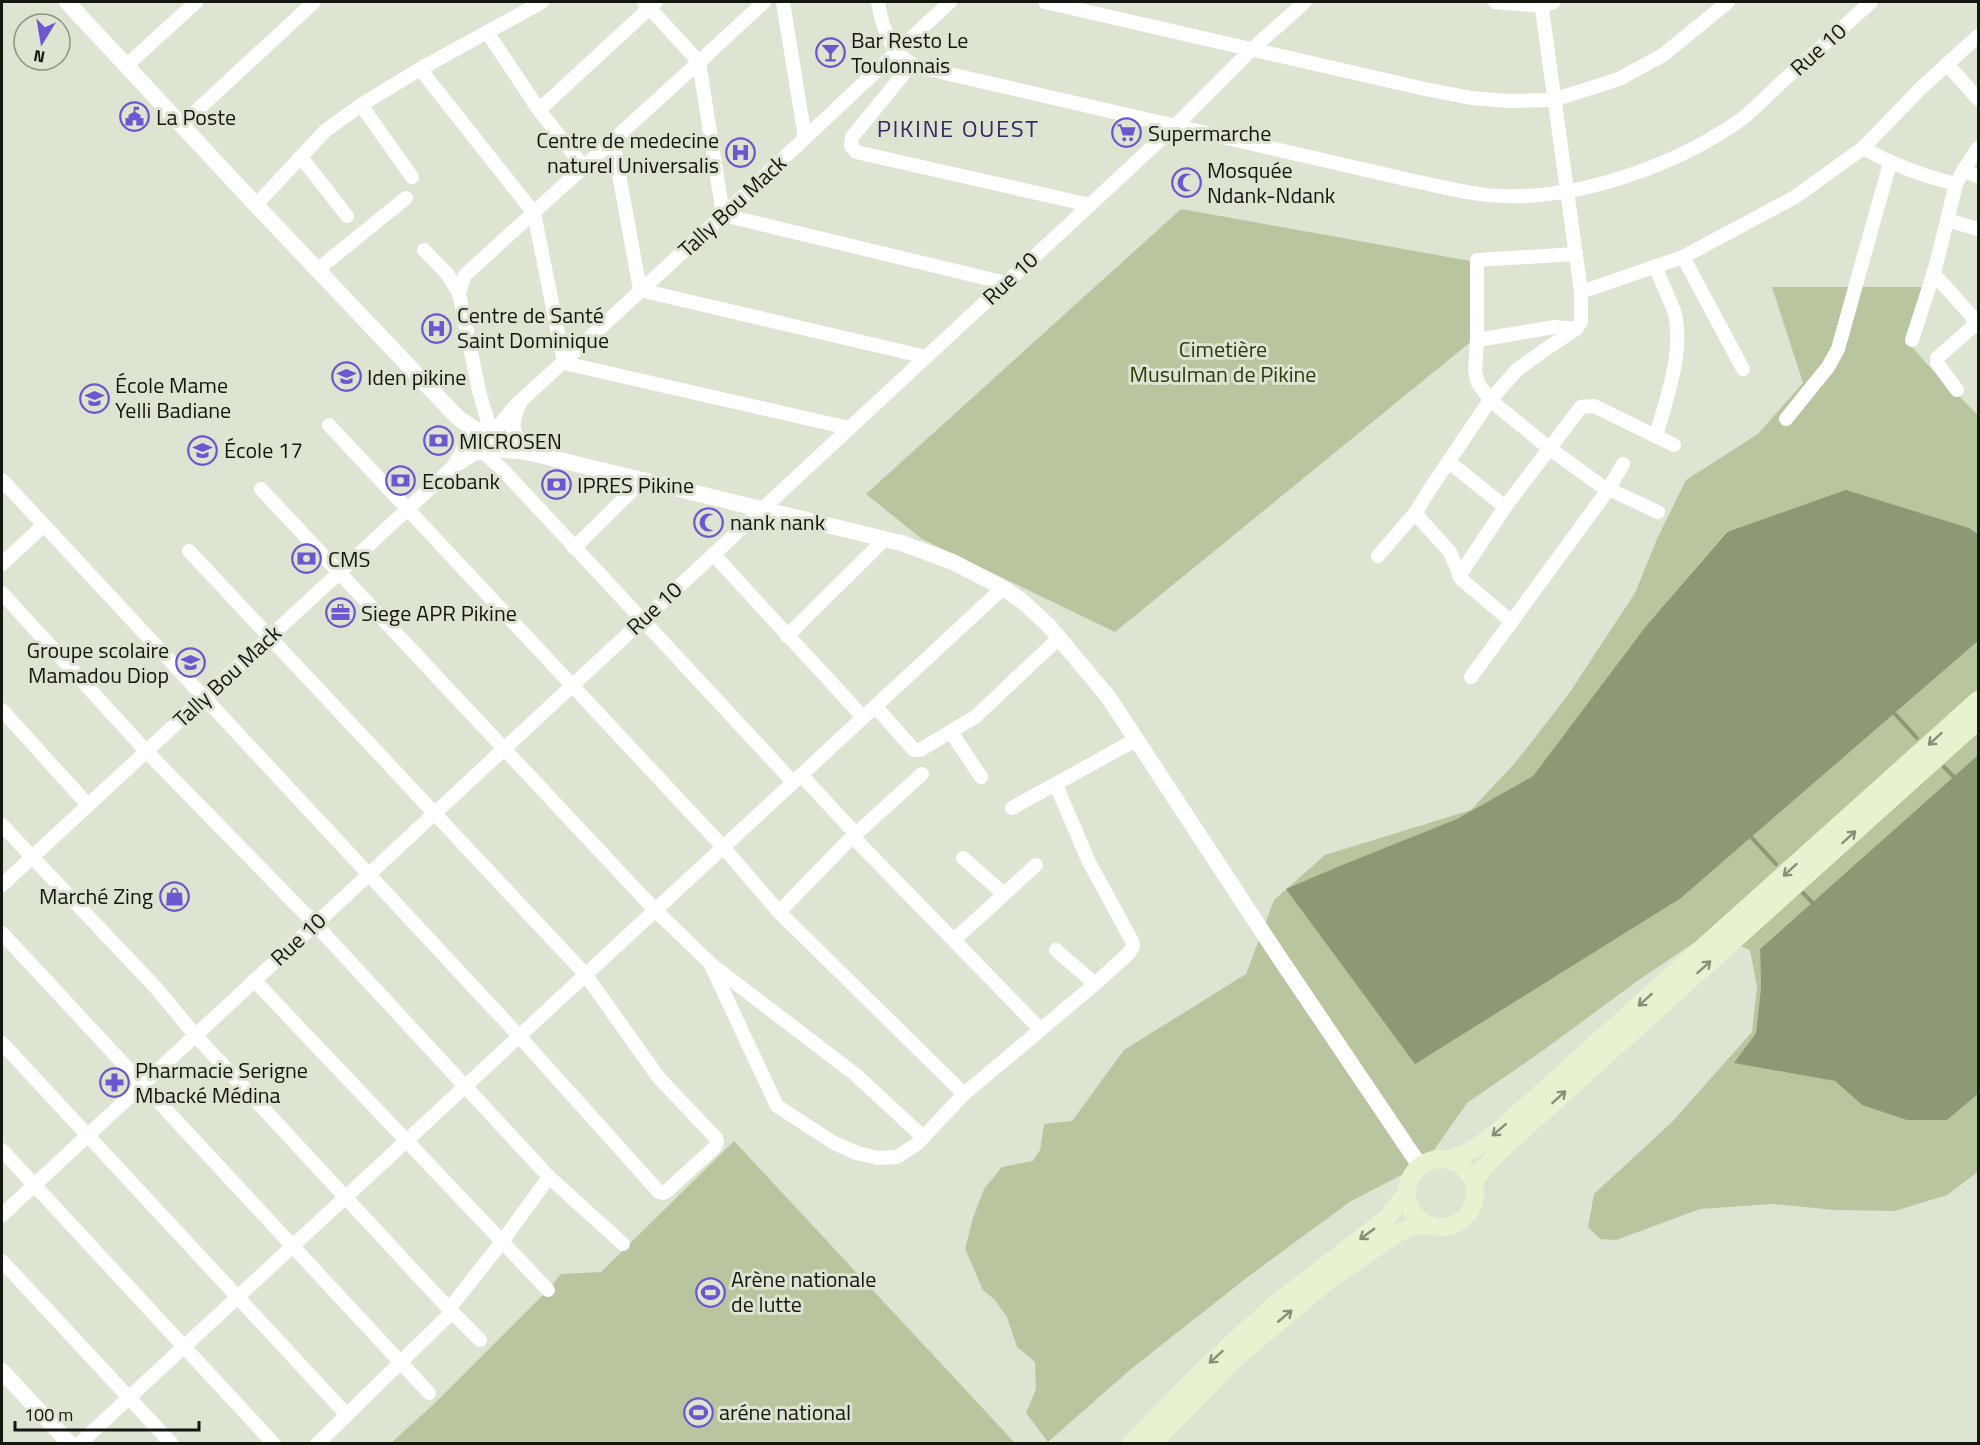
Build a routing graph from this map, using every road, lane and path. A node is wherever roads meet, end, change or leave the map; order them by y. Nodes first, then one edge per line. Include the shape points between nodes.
1 (69, 2) edge
2 (196, 2) edge
3 (314, 2) edge
4 (542, 2) edge
5 (764, 2) edge
6 (783, 2) edge
7 (878, 2) edge
8 (950, 2) edge
9 (1045, 2) edge
10 (1305, 2) edge
11 (1495, 2) edge
12 (1728, 2) edge
13 (1871, 2) edge
14 (650, 3) edge
15 (1545, 3) edge
16 (487, 32) junction
17 (1978, 36) edge
18 (1252, 49) junction
19 (896, 53) junction
20 (699, 62) junction
21 (1947, 64) junction
22 (911, 65) junction
23 (126, 66) junction
24 (420, 69) junction
25 (1978, 99) edge
26 (1553, 100) junction
27 (361, 105) junction
28 (539, 110) junction
29 (181, 124) junction
30 (1175, 126) junction
31 (805, 138) junction
32 (613, 141) junction
33 (1863, 148) junction
34 (1978, 148) edge
35 (301, 157) junction
36 (1890, 163) junction
37 (583, 166) junction
38 (1963, 171) junction
39 (1978, 176) edge
40 (412, 177) dead end
41 (1956, 184) junction
42 (1568, 190) junction
43 (406, 198) dead end
44 (1090, 204) junction
45 (256, 205) junction
46 (534, 213) junction
47 (723, 215) junction
48 (347, 216) dead end
49 (1947, 220) junction
50 (1978, 229) edge
51 (423, 250) dead end
52 (1576, 254) junction
53 (1683, 257) junction
54 (1656, 268) junction
55 (317, 270) junction
56 (1933, 273) junction
57 (1006, 283) junction
58 (640, 290) junction
59 (1581, 292) junction
60 (459, 293) junction
61 (1978, 322) edge
62 (1576, 329) junction
63 (1477, 340) junction
64 (1912, 340) dead end
65 (926, 357) junction
66 (564, 363) junction
67 (1743, 369) dead end
68 (1957, 390) dead end
69 (1490, 400) junction
70 (516, 406) junction
71 (1786, 419) dead end
72 (329, 425) dead end
73 (849, 428) junction
74 (1656, 436) junction
75 (481, 439) junction
76 (1674, 445) dead end
77 (1549, 448) junction
78 (524, 451) junction
79 (1449, 462) junction
80 (1623, 464) dead end
81 (644, 479) junction
82 (2, 480) edge
83 (261, 489) dead end
84 (1608, 490) junction
85 (1504, 507) junction
86 (762, 508) junction
87 (407, 510) junction
88 (1416, 512) junction
89 (1658, 512) dead end
90 (44, 525) junction
91 (885, 539) junction
92 (574, 548) junction
93 (189, 550) dead end
94 (713, 554) junction
95 (1378, 556) dead end
96 (2, 564) edge
97 (339, 573) junction
98 (1459, 576) junction
99 (1003, 588) junction
100 (2, 593) edge
101 (641, 620) junction
102 (1512, 622) junction
103 (270, 636) junction
104 (787, 636) junction
105 (1059, 638) junction
106 (1471, 677) dead end
107 (571, 685) junction
108 (204, 697) junction
109 (1978, 700) edge
110 (875, 706) junction
111 (2, 710) edge
112 (863, 717) junction
113 (1978, 721) edge
114 (951, 732) junction
115 (1137, 739) junction
116 (503, 749) junction
117 (146, 751) junction
118 (922, 774) dead end
119 (981, 777) dead end
120 (797, 779) junction
121 (1056, 785) junction
122 (88, 805) junction
123 (1012, 808) dead end
124 (434, 812) junction
125 (2, 825) edge
126 (855, 835) junction
127 (723, 847) junction
128 (31, 857) junction
129 (963, 858) dead end
130 (1036, 865) dead end
131 (368, 874) junction
132 (2, 885) edge
133 (1004, 894) junction
134 (655, 910) junction
135 (779, 912) junction
136 (315, 924) junction
137 (2, 933) edge
138 (954, 940) junction
139 (1056, 950) dead end
140 (710, 963) junction
141 (585, 975) junction
142 (254, 980) junction
143 (1095, 984) junction
144 (1041, 1030) junction
145 (195, 1035) junction
146 (519, 1036) junction
147 (2, 1043) edge
148 (142, 1084) junction
149 (465, 1086) junction
150 (964, 1094) junction
151 (87, 1135) junction
152 (922, 1137) junction
153 (406, 1140) junction
154 (2, 1150) edge
155 (1449, 1160) junction
156 (1420, 1166) junction
157 (549, 1177) junction
158 (1474, 1184) junction
159 (34, 1185) junction
160 (1407, 1192) junction
161 (346, 1197) junction
162 (2, 1215) edge
163 (1432, 1225) junction
164 (501, 1243) junction
165 (623, 1244) dead end
166 (292, 1246) junction
167 (2, 1261) edge
168 (548, 1290) dead end
169 (237, 1297) junction
170 (450, 1310) junction
171 (480, 1340) dead end
172 (184, 1347) junction
173 (401, 1364) junction
174 (2, 1371) edge
175 (429, 1394) dead end
176 (129, 1398) junction
177 (347, 1415) junction
178 (70, 1443) edge
179 (79, 1443) edge
180 (172, 1443) edge
181 (274, 1443) edge
182 (317, 1443) edge
183 (1130, 1443) edge
184 (1152, 1443) edge

1 - 23 street
2 - 23 street
3 - 29 street
4 - 16 street
5 - 20 street
6 - 31 street
7 - 19 street via 880,20
8 - 19 street, Tally Bou Mack
9 - 18 street
10 - 18 street, Rue 10
11 - 15 street
12 - 26 street via 1663,55 1619,79
13 - 42 street, Rue 10 via 1740,120 1682,154 1640,172
14 - 20 street
14 - 28 street
15 - 26 street
16 - 24 street
16 - 28 street
17 - 21 street
18 - 26 street via 1471,98
18 - 30 street, Rue 10
19 - 22 street
19 - 31 street, Tally Bou Mack
20 - 32 street
20 - 47 street
21 - 25 street
21 - 33 street
22 - 30 street, Rue 10
22 - 44 street via 852,137 851,146 856,152
23 - 29 street
24 - 27 street
24 - 46 street
26 - 42 street
27 - 35 street via 325,131
27 - 40 street
28 - 37 street
29 - 45 street
30 - 42 street, Rue 10 via 1472,193 1504,196
30 - 44 street, Rue 10
31 - 47 street, Tally Bou Mack
32 - 37 street
32 - 58 street
33 - 36 street
33 - 53 street via 1795,197
34 - 38 street
35 - 45 street
35 - 48 street
36 - 41 street
36 - 71 street via 1838,349
37 - 46 street
38 - 39 street
38 - 41 street
41 - 49 street
42 - 52 street
43 - 55 street
44 - 57 street, Rue 10
45 - 55 street
46 - 60 street via 465,274
46 - 66 street
47 - 57 street
47 - 58 street, Tally Bou Mack
49 - 50 street
49 - 56 street
51 - 60 street via 448,275
52 - 59 street
52 - 63 street via 1477,260
53 - 54 street
53 - 67 street
54 - 59 street
54 - 74 street via 1677,329 1671,379
55 - 75 street
56 - 61 street
56 - 64 street
57 - 65 street, Rue 10
58 - 65 street
58 - 66 street, Tally Bou Mack
59 - 62 street via 1581,322
60 - 75 street via 479,391
61 - 68 street via 1937,358
62 - 63 street via 1555,327
62 - 69 street via 1517,370
63 - 69 street via 1475,370 1478,383
65 - 73 street, Rue 10
66 - 70 street, Tally Bou Mack
66 - 73 street
69 - 77 street
69 - 79 street
70 - 75 street, Tally Bou Mack
70 - 78 street via 512,425
72 - 87 street
73 - 86 street, Rue 10
74 - 76 street
74 - 77 street via 1594,406 1586,406 1581,407
75 - 78 street
75 - 87 street, Tally Bou Mack
75 - 92 street via 503,470
77 - 84 street
77 - 85 street
78 - 81 street
79 - 85 street
79 - 88 street
80 - 84 street
81 - 86 street
81 - 92 street
82 - 90 street
83 - 97 street
84 - 89 street
84 - 102 street
85 - 98 street
86 - 91 street
86 - 94 street, Rue 10
87 - 97 street, Tally Bou Mack
87 - 107 street
88 - 95 street
88 - 98 street via 1450,552
90 - 96 street
90 - 108 street
91 - 99 street via 953,562
91 - 104 street
92 - 101 street
93 - 103 street
94 - 101 street, Rue 10
94 - 104 street
97 - 103 street, Tally Bou Mack
97 - 116 street
98 - 102 street
99 - 105 street via 1038,615
99 - 110 street
100 - 117 street
101 - 107 street, Rue 10
101 - 120 street
102 - 106 street
103 - 108 street, Tally Bou Mack
103 - 124 street
104 - 112 street
105 - 114 street via 975,717
105 - 115 street
107 - 116 street, Rue 10
107 - 127 street
108 - 117 street, Tally Bou Mack
108 - 131 street
109 -> 155 main road via 1495,1134
110 - 112 street
110 - 114 street via 916,751
111 - 122 street
112 - 120 street
158 -> 113 main road via 1500,1150
114 - 119 street
115 - 121 street
115 - 156 street
116 - 124 street, Rue 10
116 - 134 street
117 - 122 street, Tally Bou Mack
117 - 136 street
118 - 126 street
120 - 126 street
120 - 127 street
121 - 123 street
121 - 143 street via 1089,862 1132,940 1129,953
122 - 128 street, Tally Bou Mack
124 - 131 street, Rue 10
124 - 141 street
125 - 128 street
126 - 135 street
126 - 138 street
127 - 134 street
127 - 135 street
128 - 132 street, Tally Bou Mack
128 - 145 street via 157,989
129 - 133 street
130 - 133 street
131 - 136 street, Rue 10
131 - 146 street
133 - 138 street
134 - 140 street
134 - 141 street
135 - 150 street
136 - 142 street, Rue 10
136 - 149 street
137 - 148 street
138 - 144 street
139 - 143 street
140 - 152 street via 856,1076
140 - 152 street via 777,1106 834,1143 878,1158 897,1157
141 - 146 street
141 - 146 street via 659,1078 716,1138 715,1147 667,1191 659,1192
142 - 145 street, Rue 10
142 - 153 street
143 - 144 street
144 - 150 street
145 - 148 street, Rue 10
145 - 161 street
146 - 149 street
147 - 151 street
148 - 151 street, Rue 10
148 - 166 street
149 - 153 street
149 - 157 street
150 - 152 street
151 - 159 street, Rue 10
151 - 169 street
153 - 161 street
153 - 164 street
154 - 159 street
155 - 156 main road via 1438,1159
155 - 158 main road via 1460,1164
156 - 160 main road via 1413,1173
157 - 164 street
157 - 165 street
158 - 163 main road via 1474,1201 1466,1216 1450,1226
159 - 162 street, Rue 10
159 - 172 street
160 - 163 main road via 1414,1213
160 -> 183 main road via 1388,1217 1273,1306
161 - 166 street
161 - 170 street
184 -> 163 main road via 1221,1372 1330,1279 1398,1233
164 - 168 street
164 - 170 street
166 - 169 street
166 - 173 street
167 - 176 street
169 - 172 street
169 - 177 street
170 - 171 street
170 - 173 street
172 - 176 street
172 - 181 street
173 - 175 street
173 - 177 street
174 - 178 street
176 - 179 street
176 - 180 street
177 - 182 street

